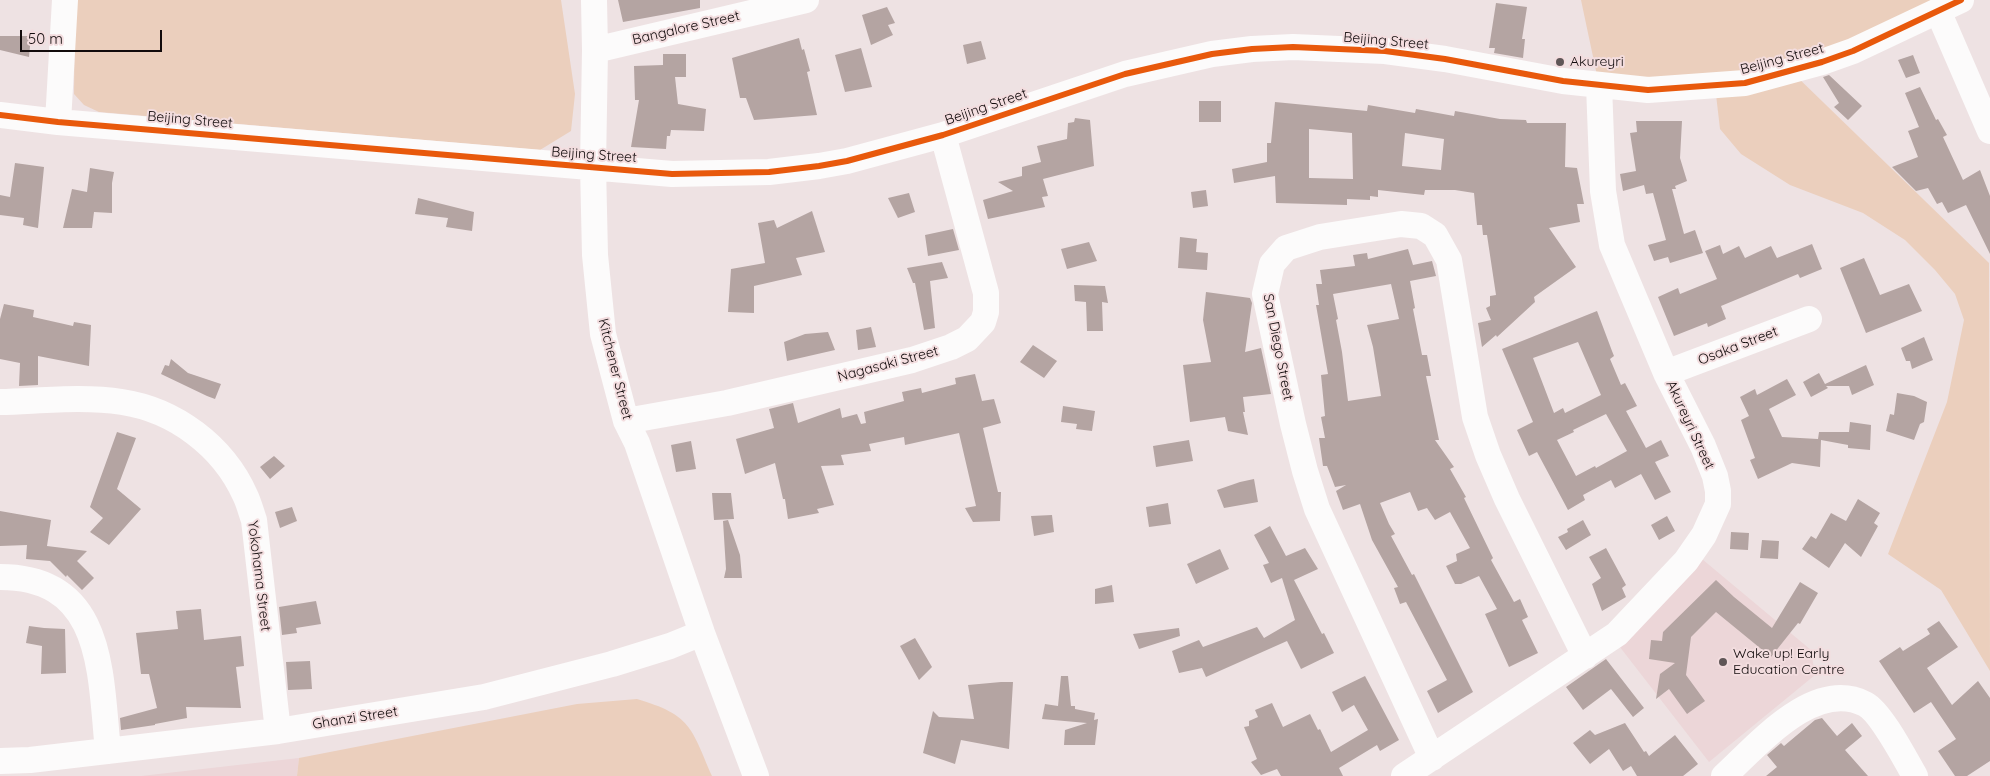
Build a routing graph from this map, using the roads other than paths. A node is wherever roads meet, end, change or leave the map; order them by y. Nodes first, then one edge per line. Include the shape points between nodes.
1 (65, 0) edge
2 (594, 0) edge
3 (806, 0) edge
4 (1961, 0) edge
5 (1938, 11) junction
6 (595, 50) junction
7 (1600, 85) junction
8 (0, 115) edge
9 (58, 122) junction
10 (1990, 131) edge
11 (943, 135) junction
12 (593, 166) junction
13 (1809, 319) dead end
14 (1666, 373) junction
15 (0, 402) edge
16 (626, 421) junction
17 (0, 577) edge
18 (702, 632) junction
19 (1585, 656) junction
20 (278, 731) junction
21 (108, 751) junction
22 (1432, 758) junction
23 (0, 761) edge
24 (756, 776) edge
25 (1404, 776) edge
26 (1724, 776) edge
27 (1915, 776) edge

1 - 9 street
2 - 6 street, Kitchener Street
3 - 6 street, Bangalore Street
4 - 5 street, Beijing Street
5 - 7 street, Beijing Street via 1853,51 1745,83 1648,90
5 - 10 street
6 - 12 street, Kitchener Street
7 - 11 street, Beijing Street via 1385,51 1293,47 1252,49 1212,54 1124,74
7 - 14 street, Akureyri Street via 1602,191 1612,245
8 - 9 street, Beijing Street
9 - 12 street, Beijing Street
11 - 12 street, Beijing Street via 847,161 769,172 672,174
11 - 16 street, Nagasaki Street via 986,293 983,322 968,339 912,360 727,403
12 - 16 street, Kitchener Street via 595,255 603,334
13 - 14 street, Osaka Street
14 - 19 street, Akureyri Street via 1715,476 1718,504 1704,535 1686,561 1617,634
15 - 20 street, Yokohama Street via 100,400 156,410 198,434 222,460 245,495 254,520
16 - 18 street, Kitchener Street via 643,460
17 - 21 street via 28,579 58,592 87,625 98,658
18 - 20 street, Ghanzi Street via 612,664 484,697
18 - 24 street, Kitchener Street
19 - 22 street, Akureyri Street
19 - 22 street, San Diego Street via 1488,455 1475,418 1449,260 1435,235 1421,226 1401,224 1320,236 1286,248 1272,264 1265,294 1305,471 1317,510
20 - 21 street, Ghanzi Street
21 - 23 street, Ghanzi Street
22 - 25 street, Akureyri Street
26 - 27 street via 1799,710 1830,699 1847,699 1866,704 1878,717

